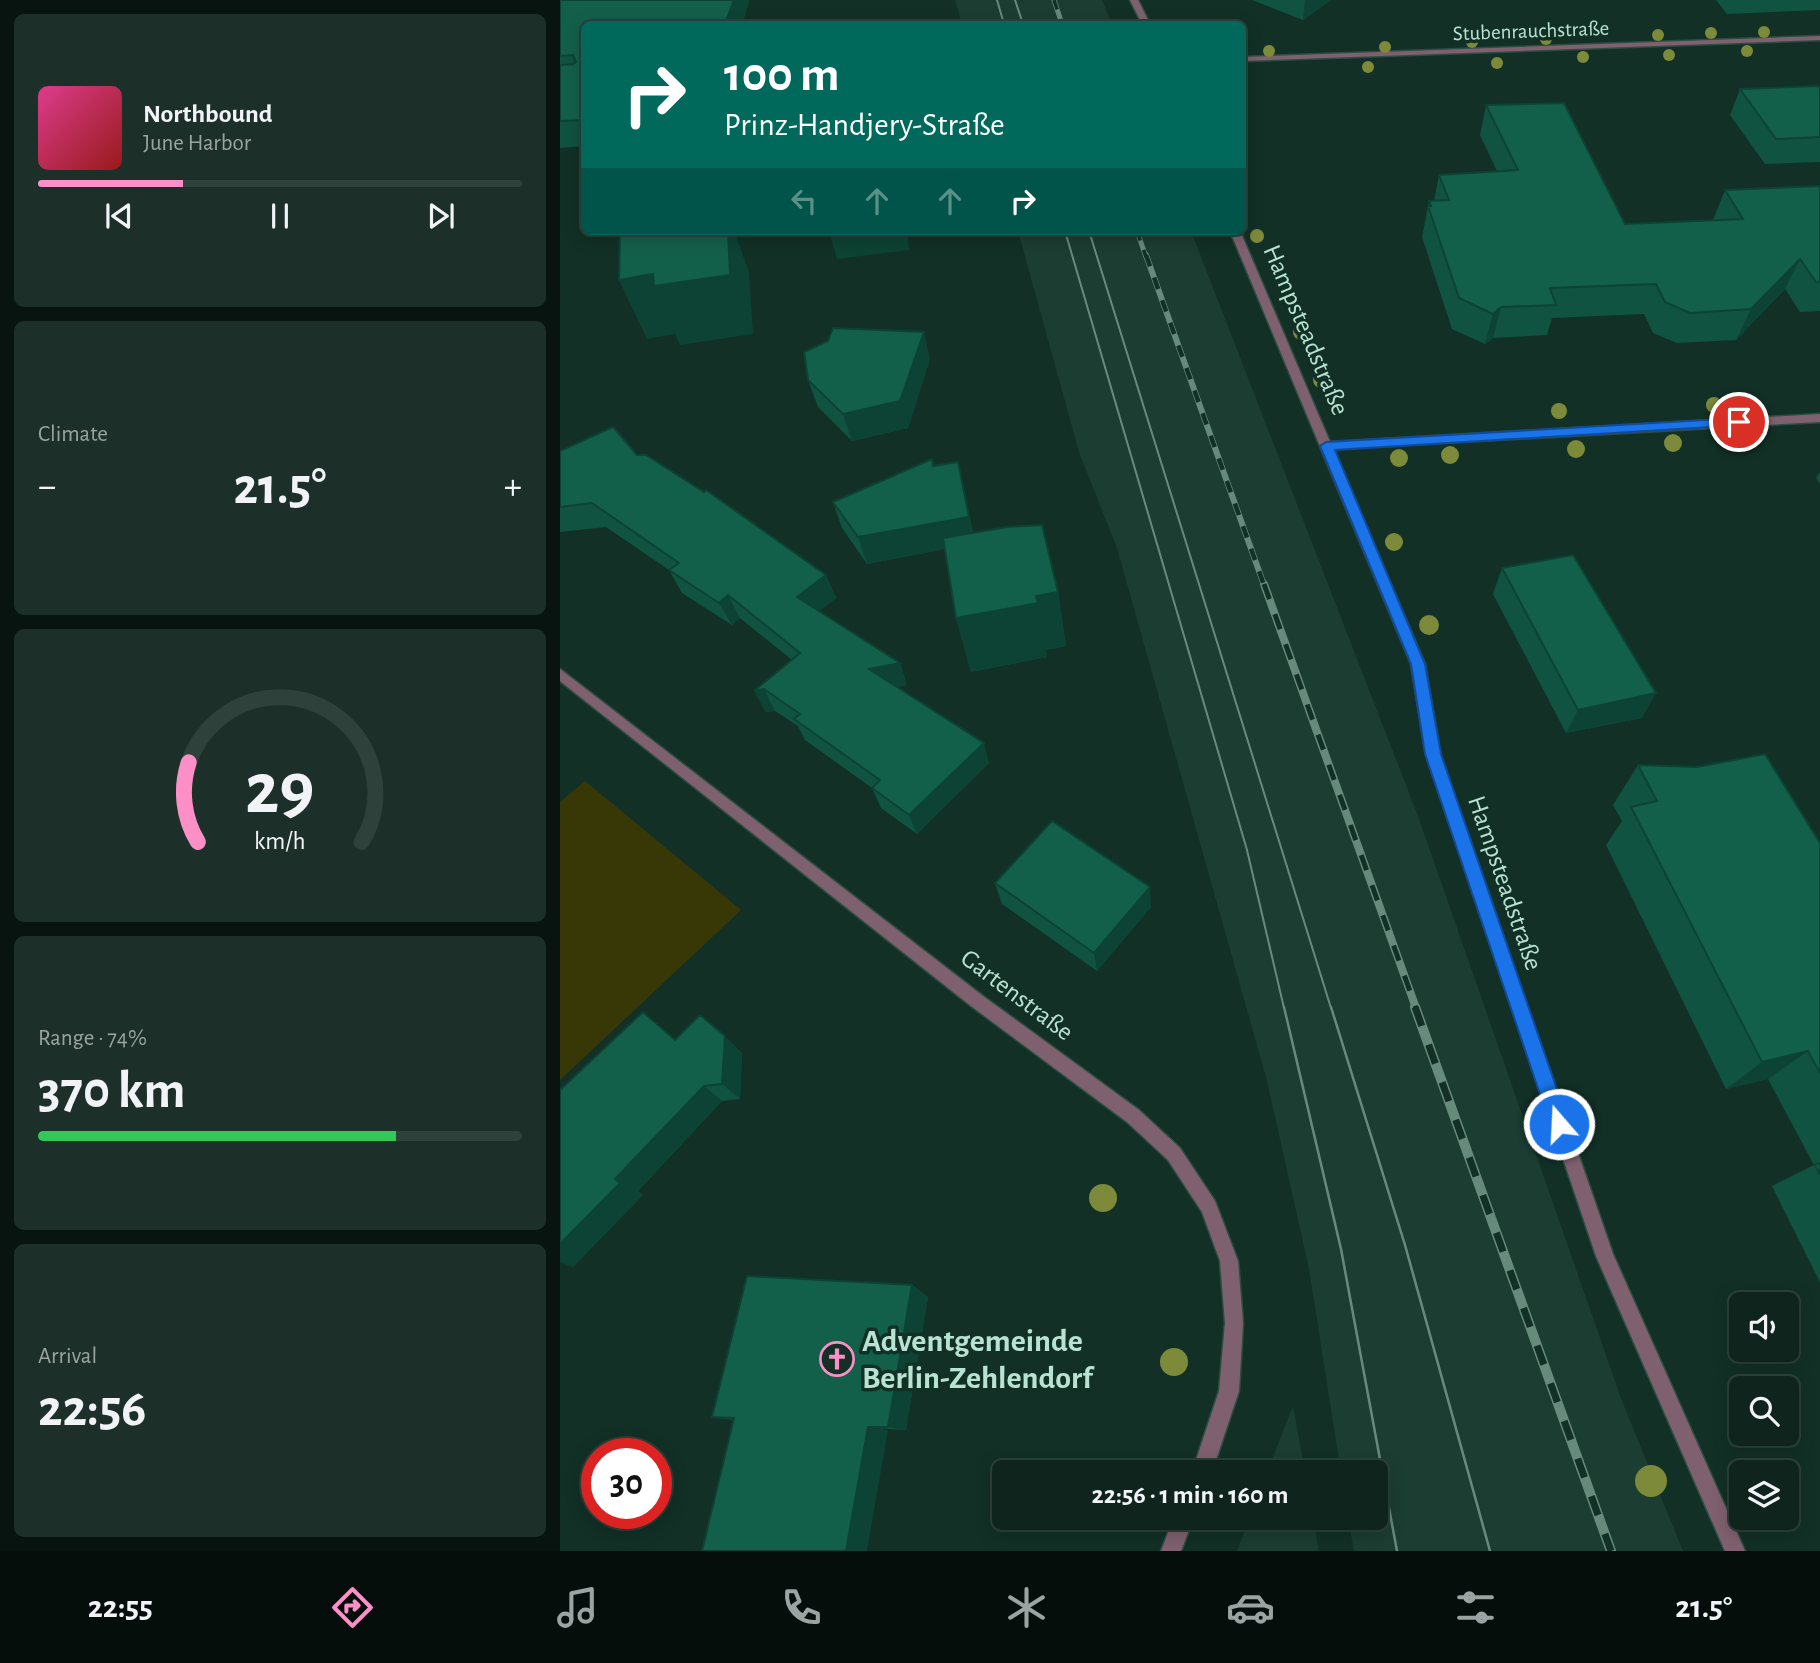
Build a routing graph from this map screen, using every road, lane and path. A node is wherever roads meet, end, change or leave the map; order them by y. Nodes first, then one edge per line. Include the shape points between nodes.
1 (1134, 0) edge
2 (1144, 21) edge
3 (1820, 38) edge
4 (1246, 60) edge
5 (1237, 235) edge
6 (1820, 418) edge
7 (1326, 446) junction
8 (560, 674) edge
9 (1206, 1460) edge
10 (1179, 1530) edge
11 (1171, 1551) edge
12 (1735, 1551) edge

1 - 2 street
3 - 4 street, Stubenrauchstraße
5 - 7 street, Hampsteadstraße
6 - 7 street
7 - 12 street, Hampsteadstraße via 1418,664 1433,754 1605,1256
8 - 9 street, Gartenstraße via 977,1001 1133,1116 1174,1154 1209,1207 1229,1261 1234,1323 1229,1391
10 - 11 street

